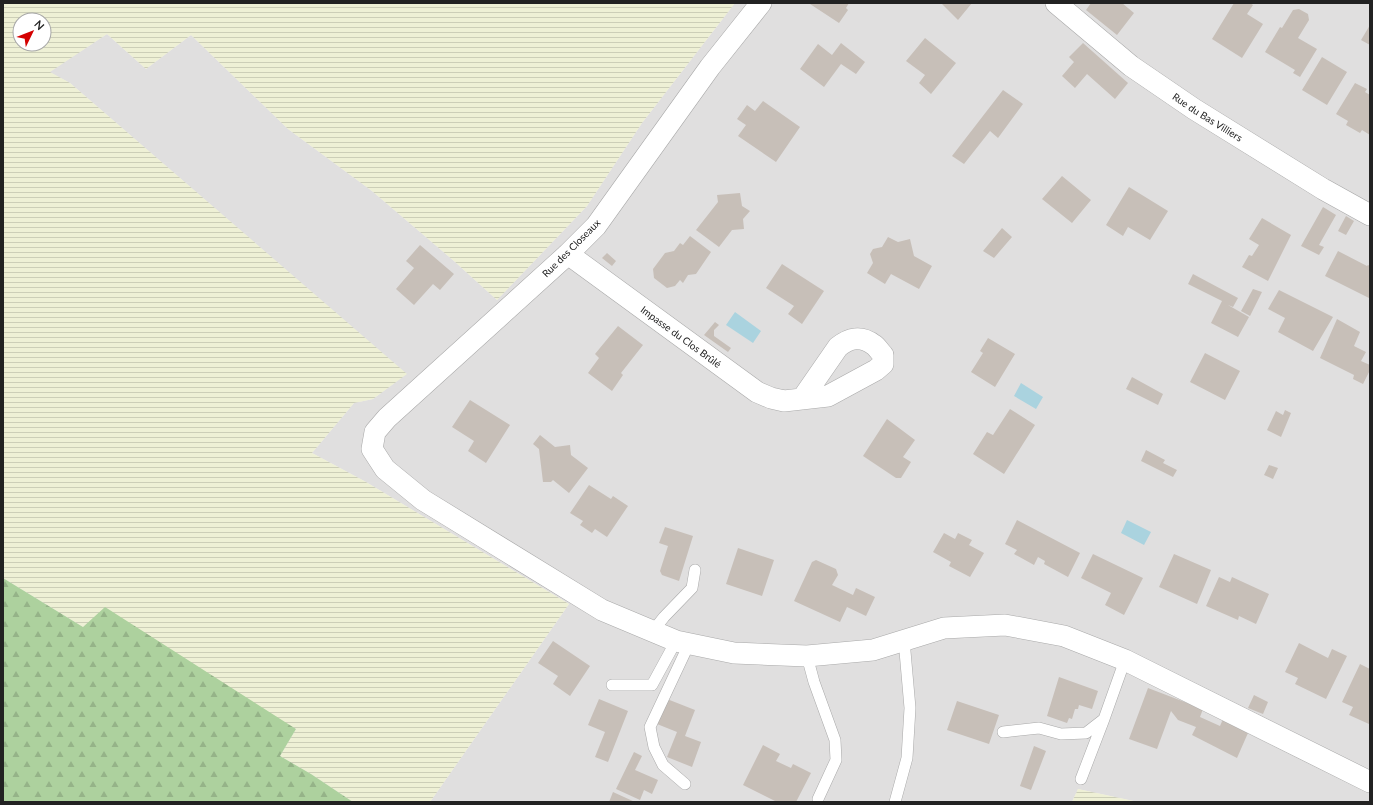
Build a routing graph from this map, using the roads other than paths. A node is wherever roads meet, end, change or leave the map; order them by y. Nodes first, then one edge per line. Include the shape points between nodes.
1 (761, 3) edge
2 (1056, 3) edge
3 (1370, 215) edge
4 (568, 254) junction
5 (802, 399) dead end
6 (696, 570) dead end
7 (653, 631) junction
8 (904, 640) junction
9 (682, 642) junction
10 (807, 656) junction
11 (1125, 660) junction
12 (612, 685) dead end
13 (1104, 719) junction
14 (1003, 732) dead end
15 (1081, 779) dead end
16 (1370, 782) edge
17 (685, 784) dead end
18 (818, 799) dead end
19 (895, 802) edge

1 - 4 street, Rue des Closeaux via 710,67 596,226
2 - 3 street, Rue du Bas Villiers via 1130,66 1316,185
4 - 5 street, Impasse du Clos Brûlé via 757,392 784,401
4 - 7 street, Rue des Closeaux via 387,418 375,432 372,449 385,470 423,500 602,610
6 - 7 lane via 692,588
7 - 9 street
8 - 10 street via 873,650
8 - 11 street via 944,628 1005,625 1064,636
8 - 19 lane via 910,708 907,758
9 - 10 street via 734,653
9 - 12 lane via 652,685
9 - 17 lane via 650,727 654,747 663,765
10 - 18 lane via 835,740 836,760
11 - 13 lane
11 - 16 street
13 - 14 lane via 1086,733 1061,734 1039,728
13 - 15 lane

